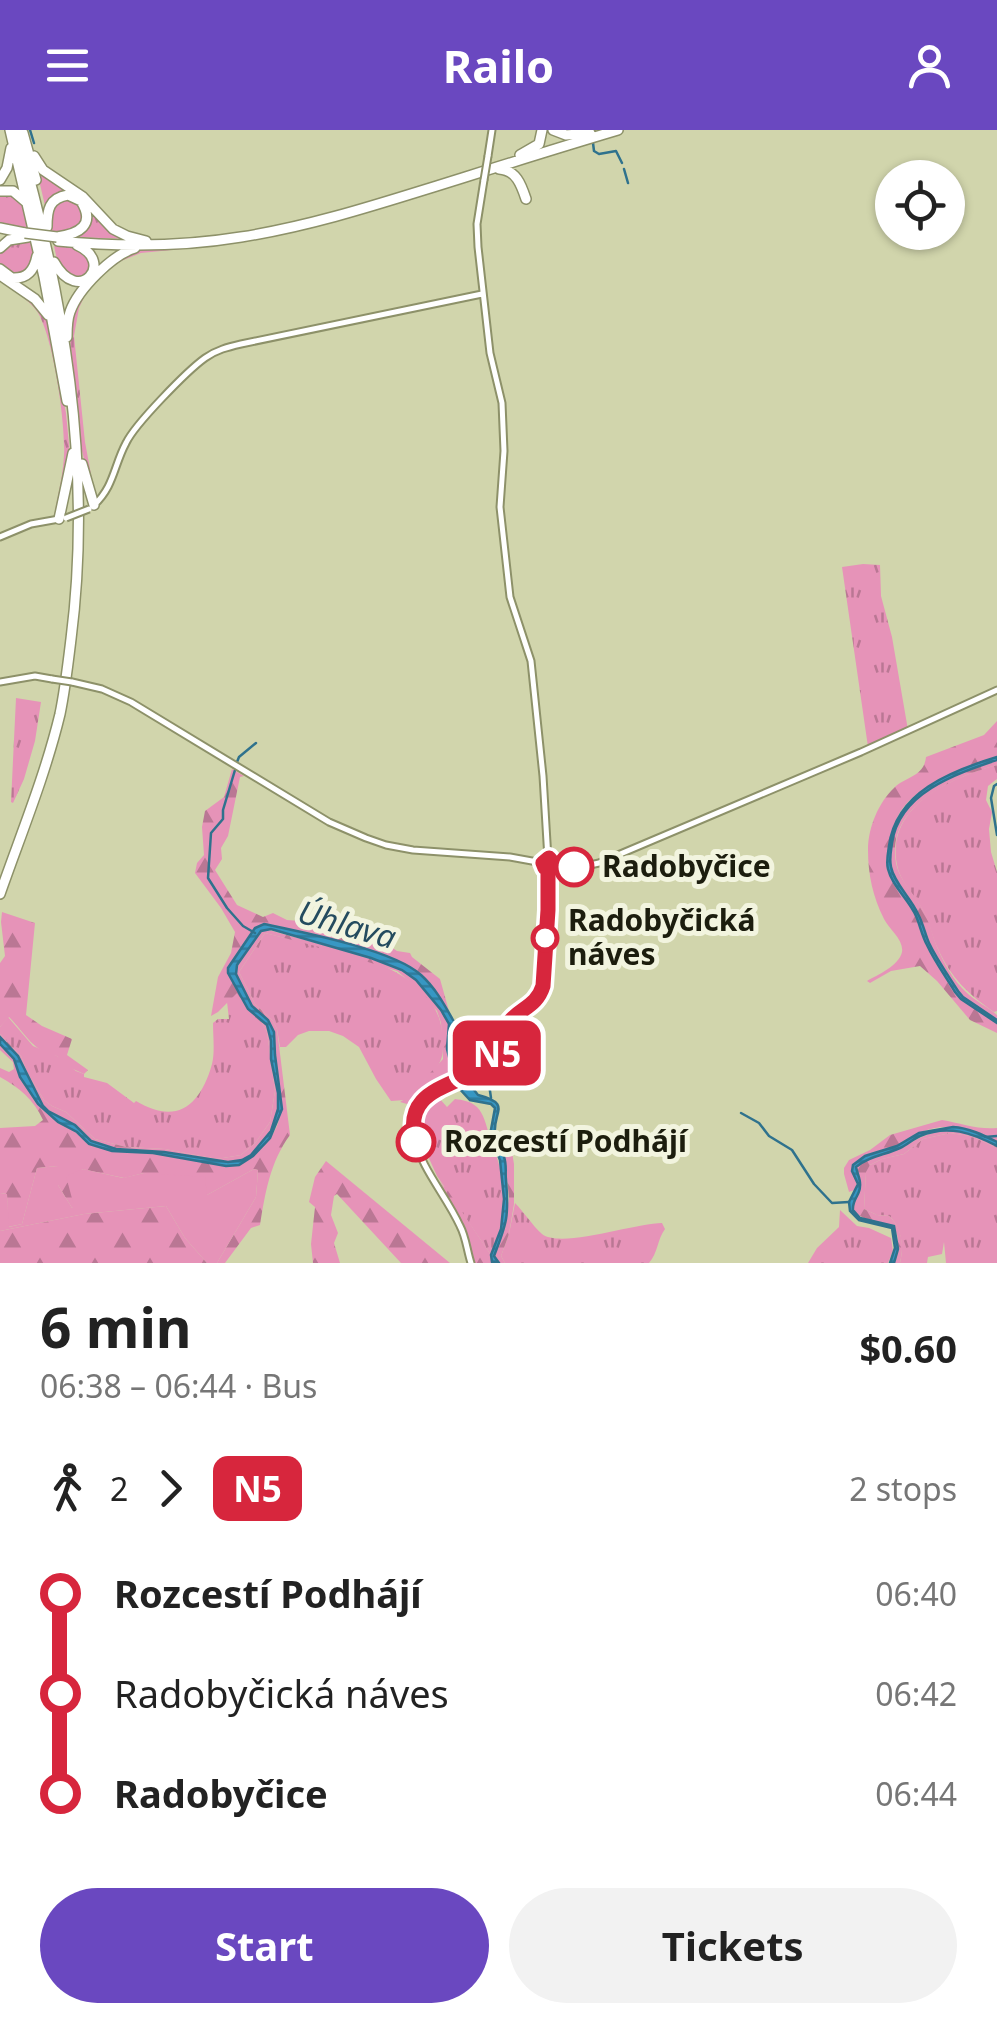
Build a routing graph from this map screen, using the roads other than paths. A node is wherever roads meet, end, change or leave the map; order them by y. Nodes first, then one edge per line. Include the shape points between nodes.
1 (15, 130) edge
2 (492, 130) edge
3 (542, 130) edge
4 (553, 130) edge
5 (618, 130) edge
6 (601, 131) edge
7 (26, 141) junction
8 (547, 152) junction
9 (517, 157) junction
10 (483, 176) junction
11 (0, 180) edge
12 (521, 185) junction
13 (0, 191) edge
14 (526, 199) dead end
15 (28, 210) junction
16 (47, 228) junction
17 (3, 229) edge
18 (26, 235) junction
19 (61, 240) junction
20 (154, 243) junction
21 (0, 248) edge
22 (37, 248) junction
23 (54, 262) junction
24 (0, 272) edge
25 (482, 294) junction
26 (67, 340) junction
27 (58, 352) junction
28 (68, 368) junction
29 (68, 409) junction
30 (75, 452) junction
31 (92, 507) junction
32 (62, 519) junction
33 (0, 537) edge
34 (0, 682) edge
35 (997, 690) edge
36 (548, 864) junction
37 (0, 880) edge
38 (0, 894) edge
39 (471, 1263) edge

1 - 7 highway
1 - 11 highway
1 - 15 highway
1 - 28 highway via 44,237
1 - 29 highway
2 - 10 street, bridge
3 - 9 highway via 542,141
4 - 6 highway via 566,136
5 - 8 highway
6 - 9 highway
7 - 16 highway
7 - 20 highway via 42,170 83,197 114,229
8 - 10 highway
8 - 12 highway via 524,164
9 - 20 highway via 282,226
10 - 12 highway via 506,170
10 - 20 highway via 282,230
10 - 25 street via 477,224
12 - 14 highway
13 - 15 highway via 16,192
15 - 22 highway
16 - 19 highway via 55,199 81,201 85,224
16 - 23 highway
17 - 18 highway
18 - 19 highway, bridge
18 - 21 highway
19 - 20 highway
19 - 23 highway via 84,248 94,267 79,282 68,280
20 - 26 highway via 124,252 82,292 71,310
22 - 24 highway via 25,277
22 - 27 highway
23 - 26 highway
24 - 27 highway via 40,304
25 - 31 street via 212,353 131,434 112,482
25 - 36 street via 502,403 500,507 510,597 531,660
26 - 28 highway
27 - 29 highway
28 - 30 highway
29 - 30 highway
30 - 31 highway
30 - 32 highway
30 - 37 highway via 74,554 55,709
30 - 38 highway via 78,565 60,712
31 - 32 street, bridge
32 - 33 street
34 - 36 street, bridge via 35,676 102,689 329,822 386,845
35 - 36 street via 604,861
36 - 39 street via 542,990 510,1022 484,1066 435,1090 417,1111 414,1133

